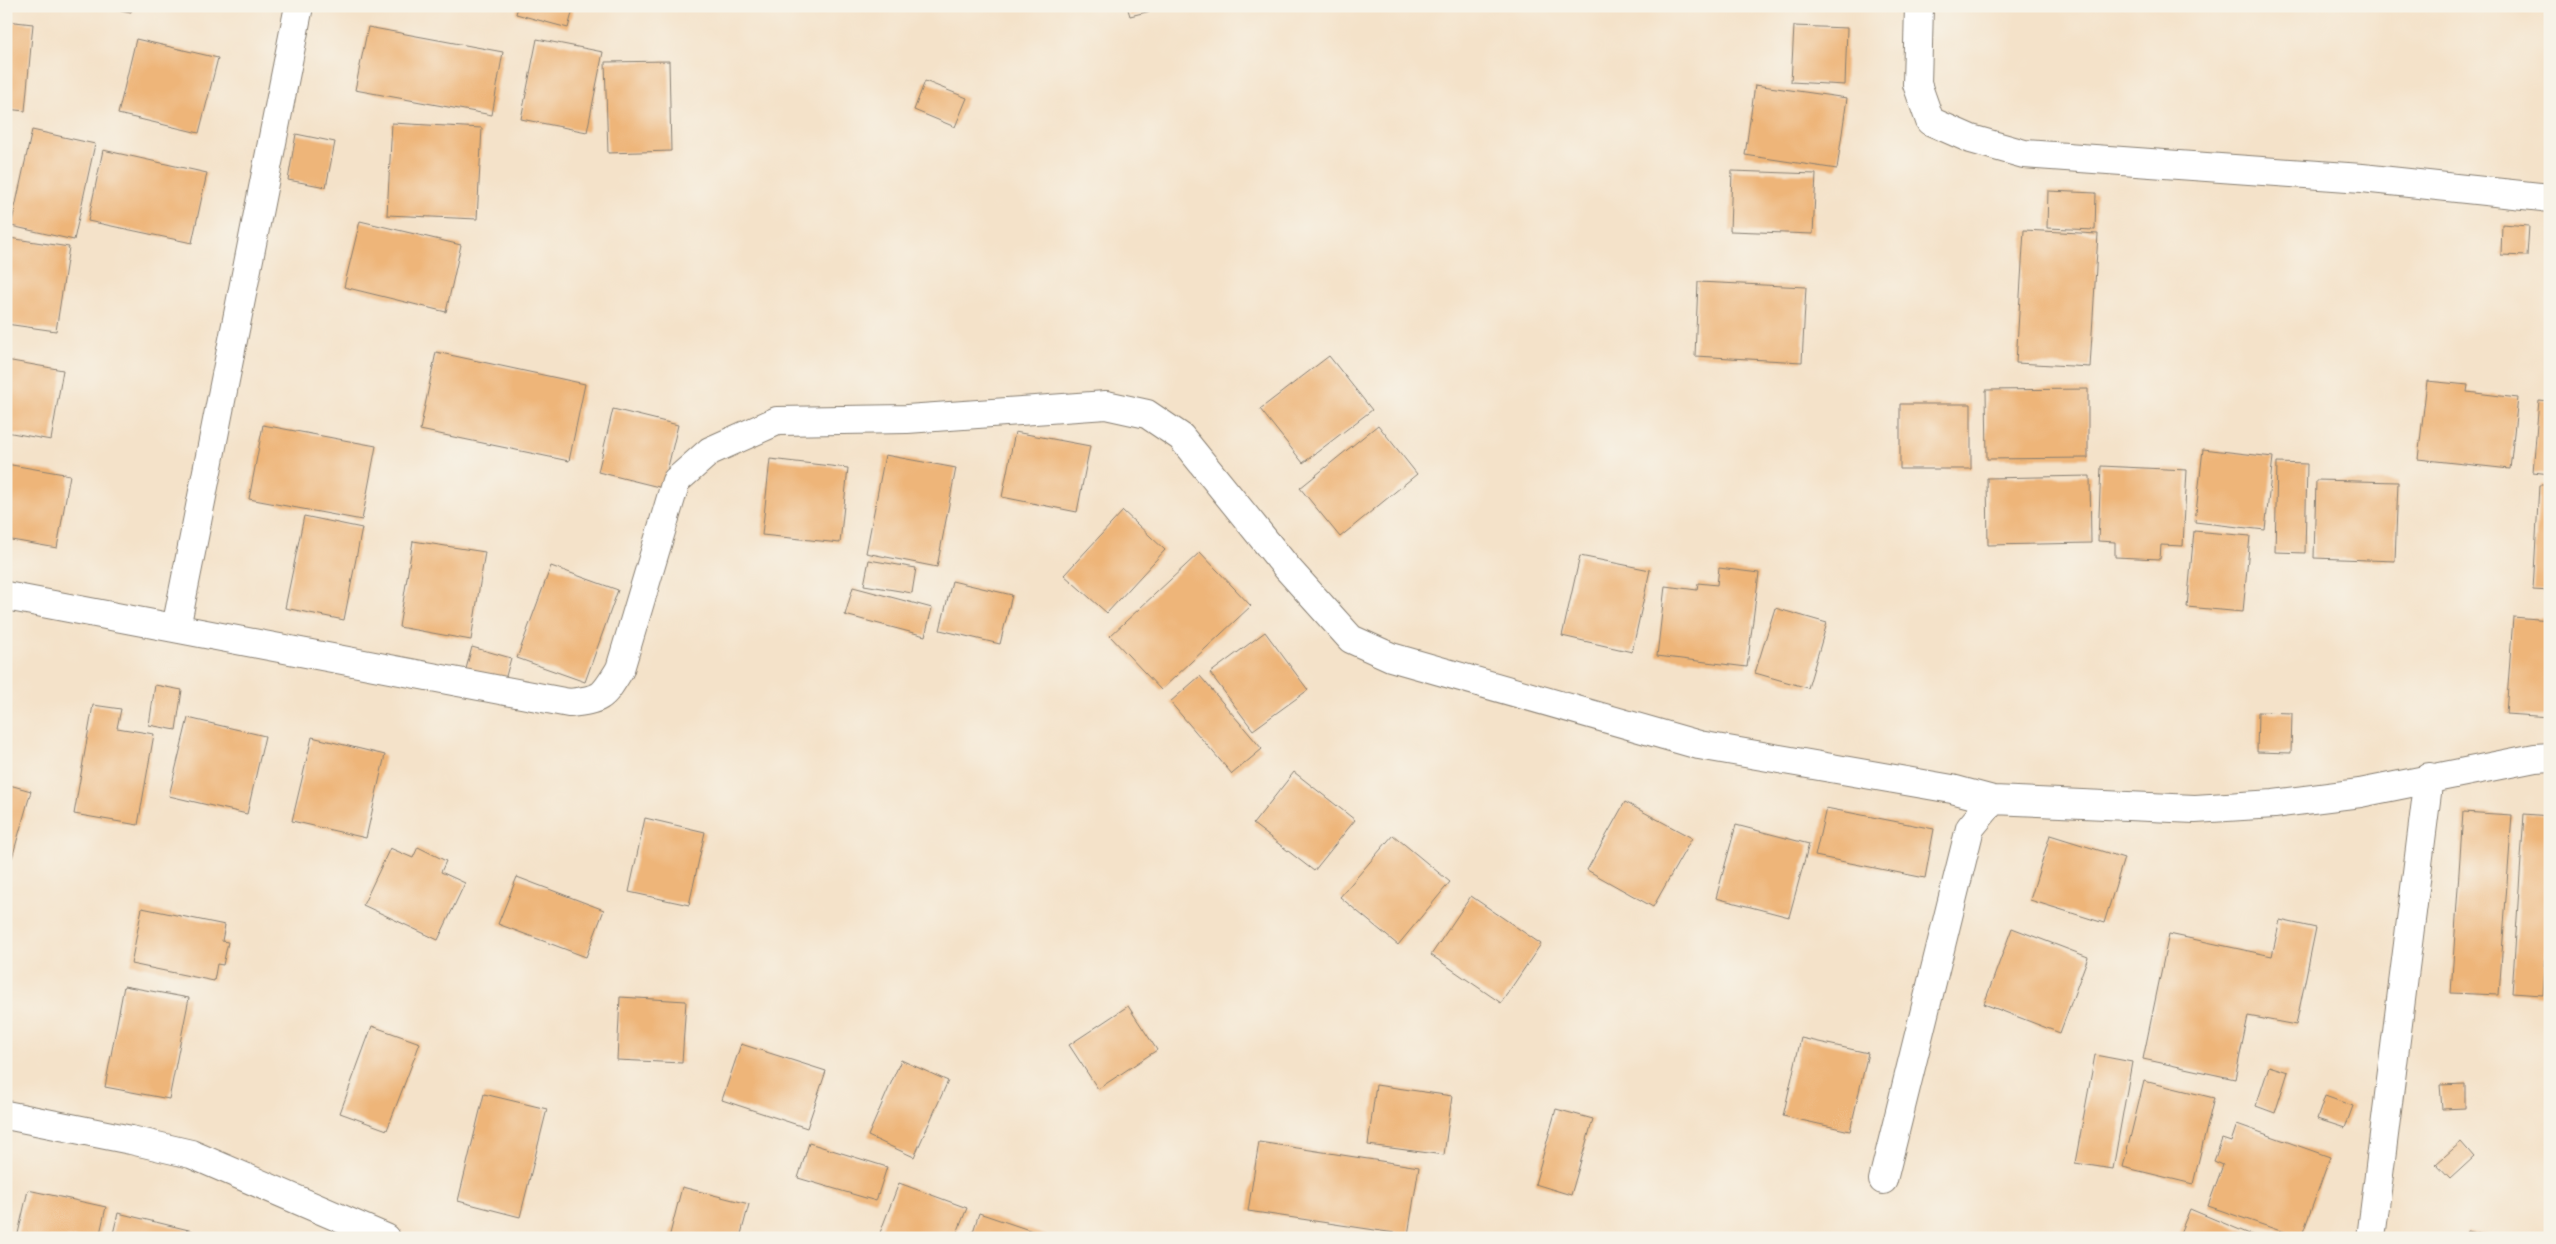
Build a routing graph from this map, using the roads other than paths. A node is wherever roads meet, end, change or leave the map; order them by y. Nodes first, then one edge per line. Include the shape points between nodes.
1 (299, 6) edge
2 (1919, 6) edge
3 (2550, 198) edge
4 (6, 596) edge
5 (176, 628) junction
6 (2550, 757) edge
7 (2429, 778) junction
8 (1994, 800) junction
9 (6, 1115) edge
10 (1883, 1180) dead end
11 (386, 1238) edge
12 (2371, 1238) edge

1 - 5 street
2 - 3 street via 1917,84 1930,121 1970,139 2024,154 2362,178
4 - 5 street
5 - 8 street via 569,703 594,700 604,695 620,669 676,481 710,451 777,421 907,419 1106,406 1147,414 1181,437 1288,569 1351,639 1359,643 1391,657 1699,745 1952,789
6 - 7 street
7 - 8 street via 2360,793 2283,803 2195,809
7 - 12 street
8 - 10 street via 1970,828
9 - 11 street via 191,1154

